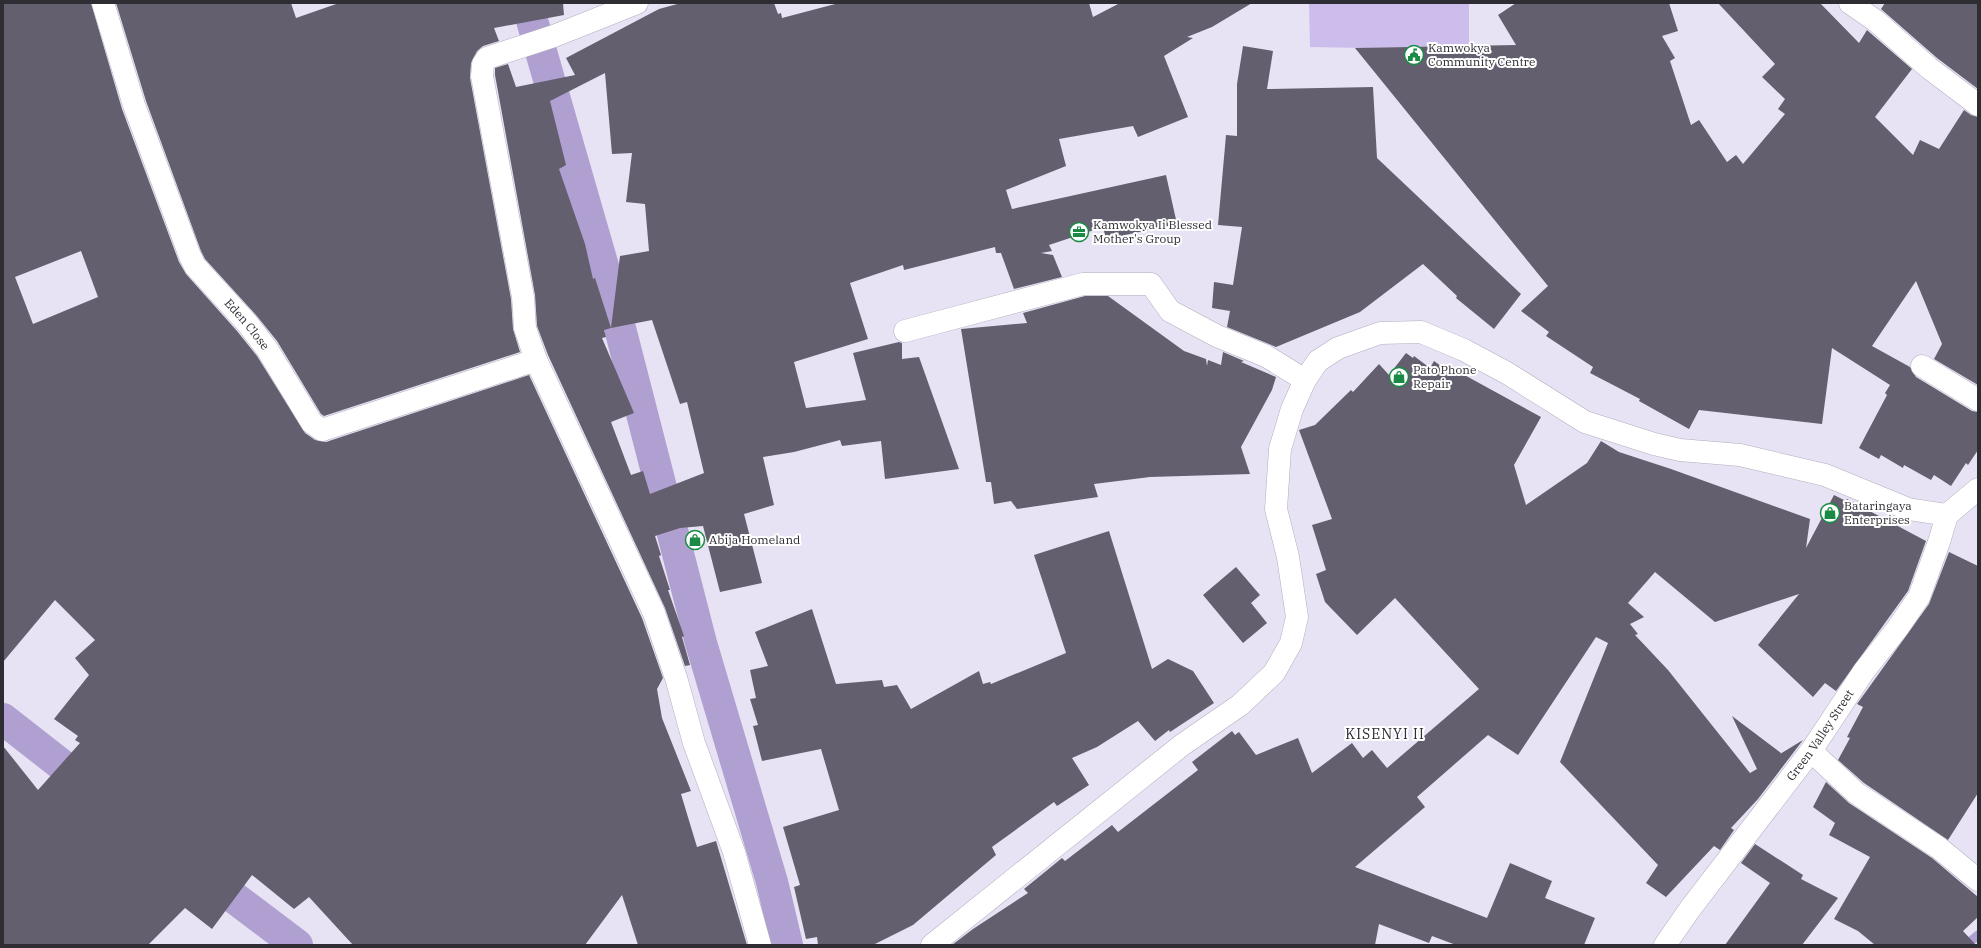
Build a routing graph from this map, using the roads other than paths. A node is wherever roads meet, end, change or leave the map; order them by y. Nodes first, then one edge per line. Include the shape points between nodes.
1 (103, 3) edge
2 (637, 3) edge
3 (1850, 3) edge
4 (1978, 106) edge
5 (905, 331) dead end
6 (536, 360) junction
7 (1922, 366) dead end
8 (1305, 380) junction
9 (1978, 400) edge
10 (1978, 489) edge
11 (1947, 515) junction
12 (1812, 750) junction
13 (1978, 880) edge
14 (1666, 944) edge
15 (760, 945) edge
16 (932, 945) edge

1 - 6 street, Eden Close via 134,105 195,266 267,349 317,428 322,430
2 - 6 street via 554,36 487,58 483,64 482,76 523,298 525,328
3 - 4 street via 1876,21 1929,68
5 - 8 street via 1083,284 1151,284 1170,311 1217,336 1266,356
6 - 15 street via 654,613 694,743 734,852
7 - 9 street
8 - 11 street via 1318,361 1338,348 1380,333 1422,332 1507,373 1584,422 1680,450 1740,455 1825,475 1908,508
8 - 16 street via 1292,409 1280,448 1276,509 1288,557 1297,617 1291,643 1274,673 1240,705 1182,745
10 - 11 street
11 - 12 street, Green Valley Street via 1919,597 1898,629 1864,671
12 - 13 street via 1856,793 1939,848
12 - 14 street, Green Valley Street

